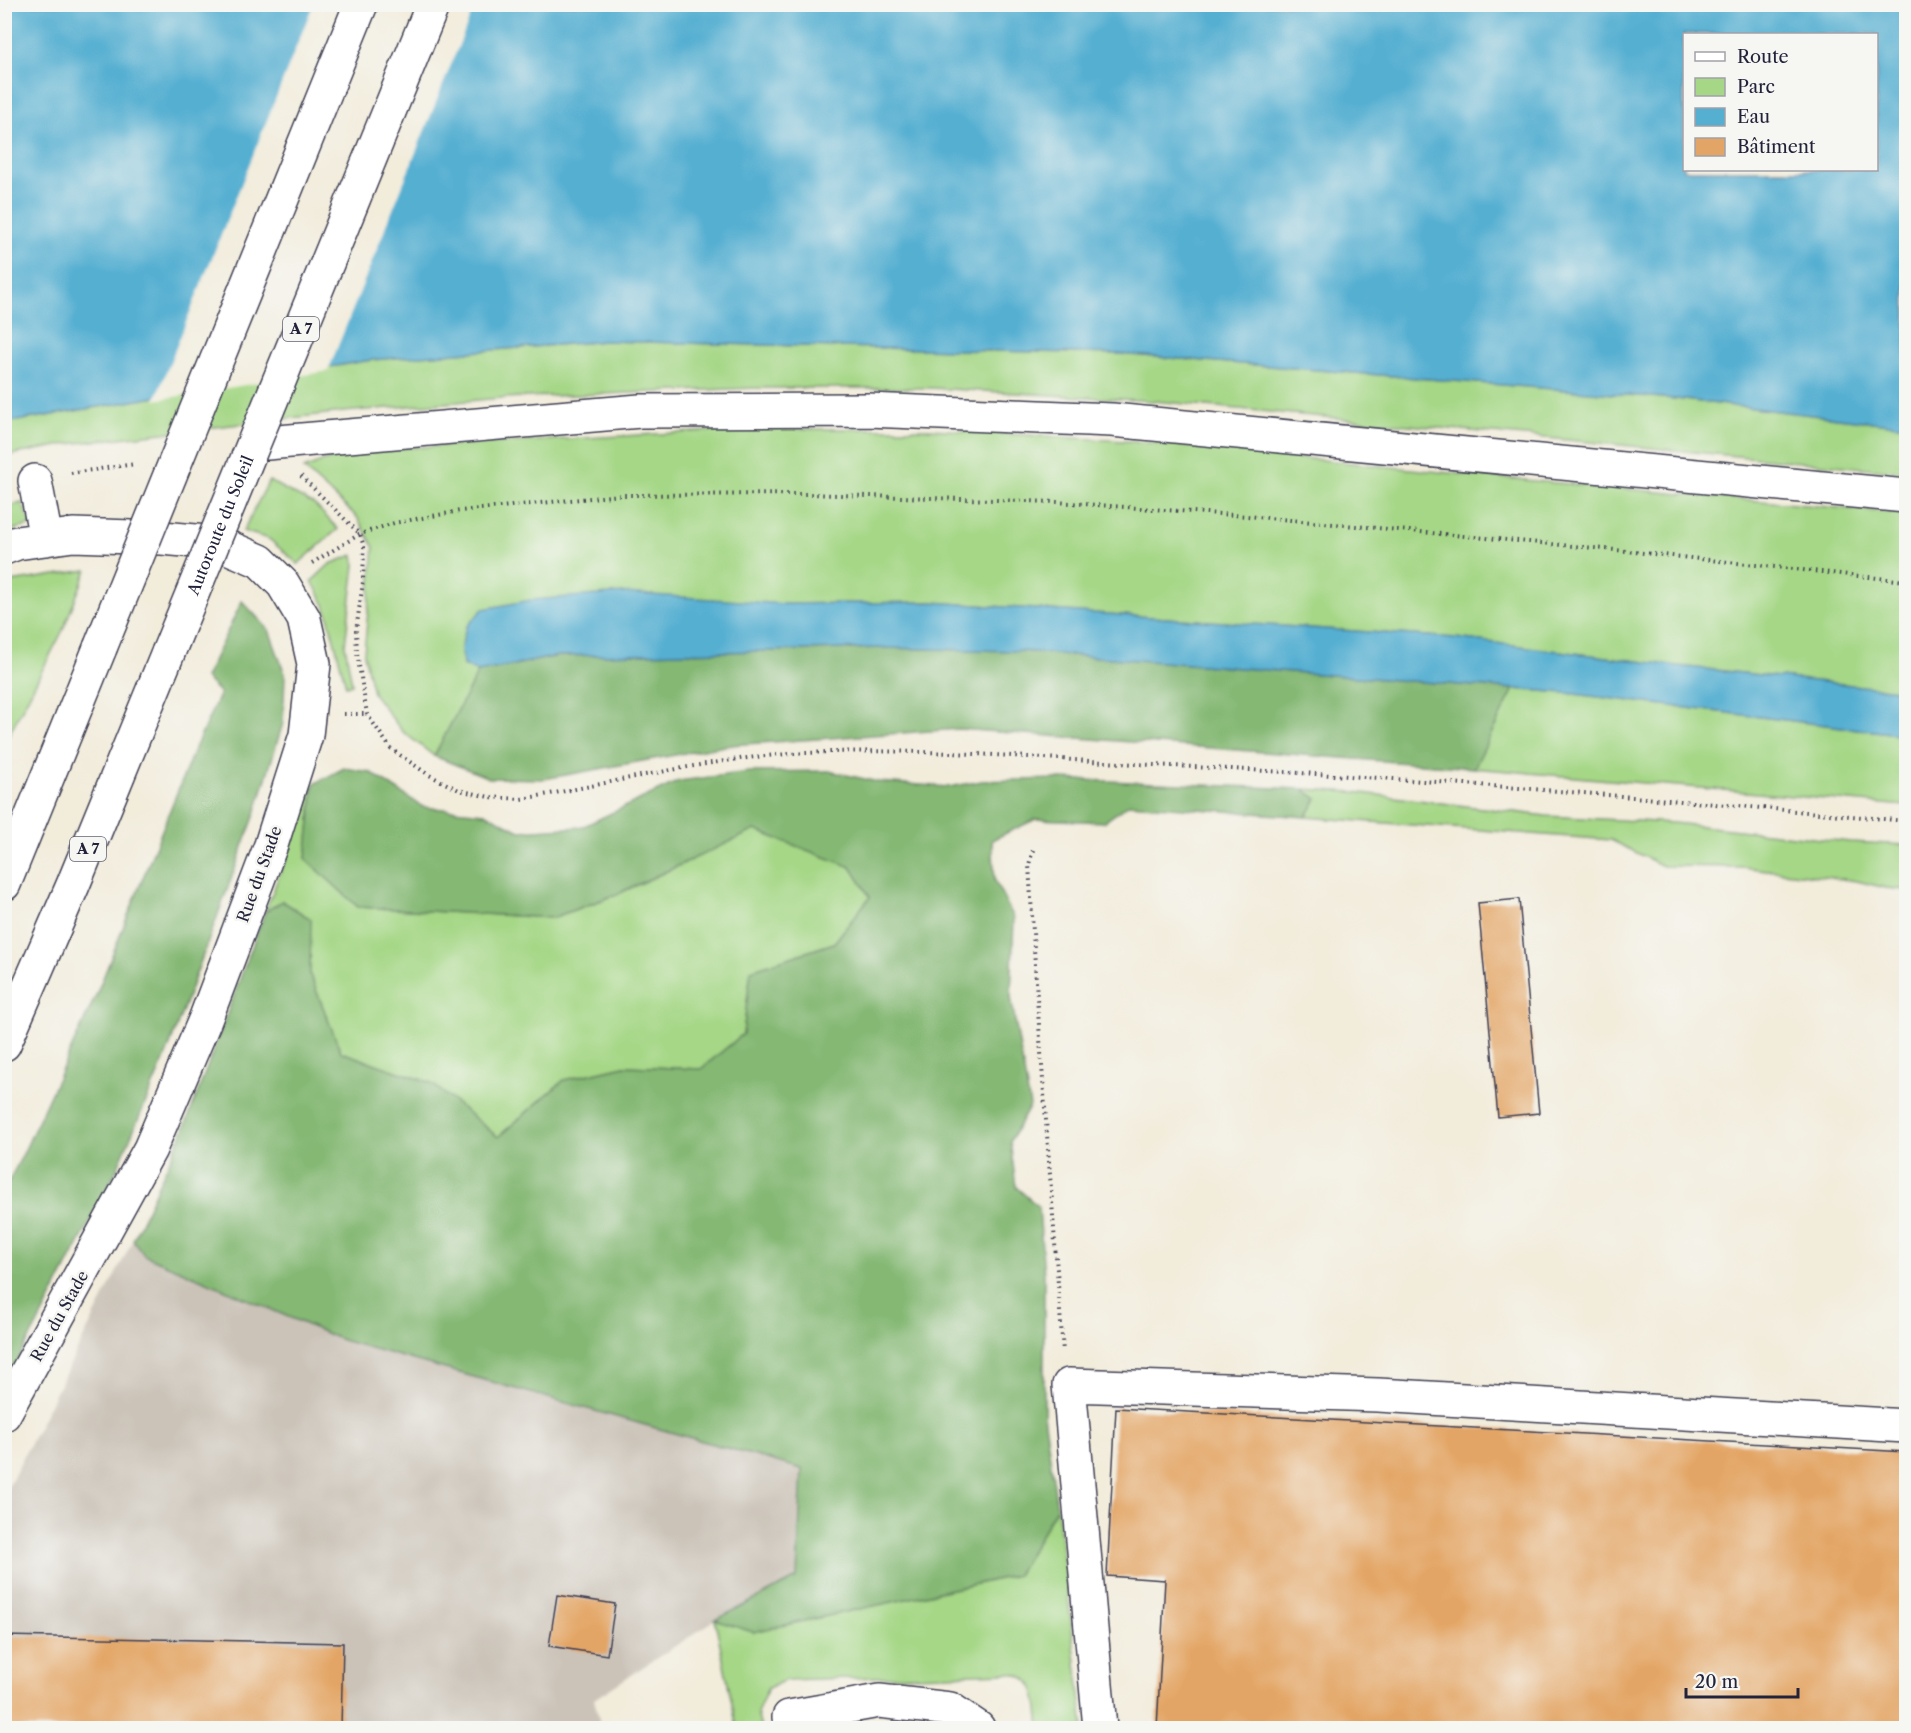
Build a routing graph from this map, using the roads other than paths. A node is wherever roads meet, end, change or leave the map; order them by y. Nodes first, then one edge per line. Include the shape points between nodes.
1 (361, 4) edge
2 (433, 4) edge
3 (267, 443) road end
4 (35, 481) dead end
5 (1906, 496) edge
6 (46, 539) junction
7 (4, 548) edge
8 (4, 884) edge
9 (4, 1044) edge
10 (4, 1414) edge
11 (1906, 1426) edge
12 (789, 1717) dead end
13 (978, 1728) edge
14 (1100, 1728) edge

1 - 8 main road, bridge
2 - 9 main road, Autoroute du Soleil / A 7, bridge via 73,885
3 - 5 main road via 640,411 868,410 1112,420
4 - 6 main road
6 - 7 main road, Rue du Stade
6 - 10 main road, Rue du Stade via 73,535 218,543 260,561 283,584 304,619 314,664 306,735 271,845 205,1020 150,1149
11 - 14 main road via 1378,1395 1069,1385
12 - 13 main road via 879,1701 950,1709

